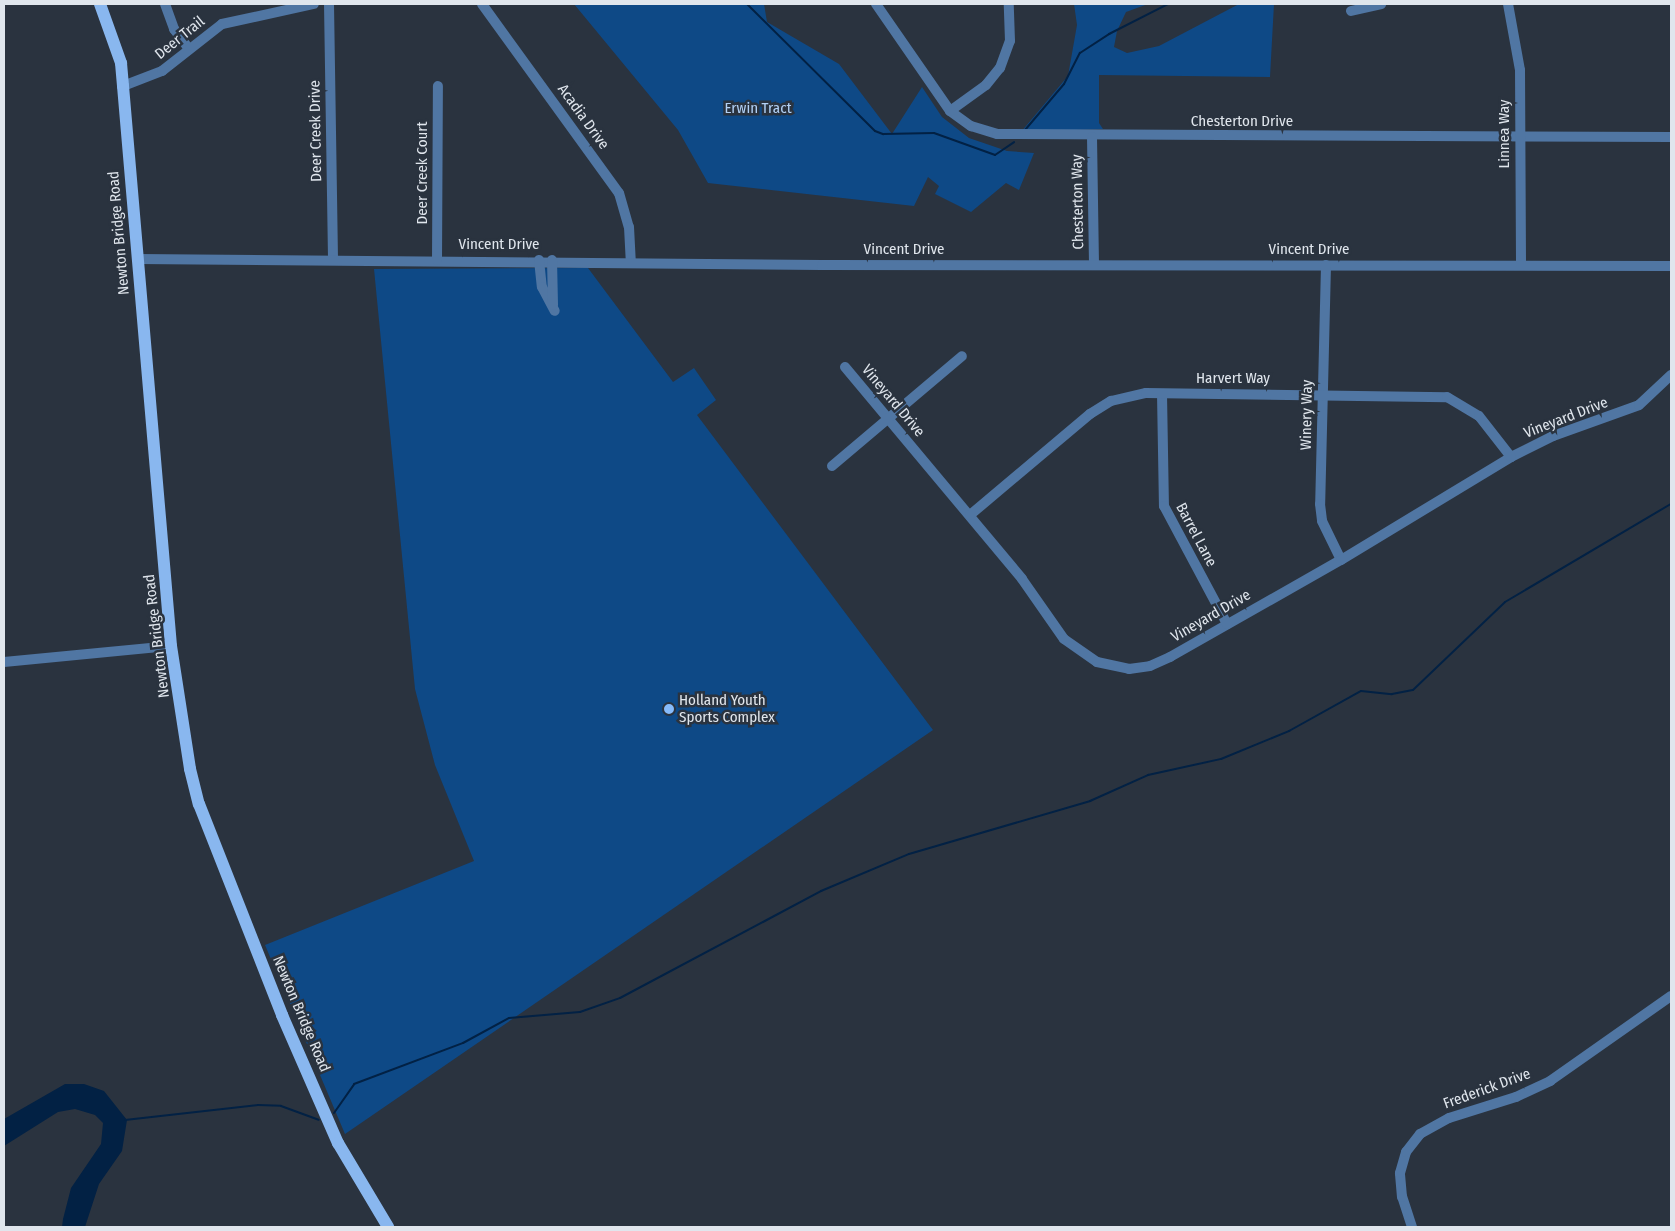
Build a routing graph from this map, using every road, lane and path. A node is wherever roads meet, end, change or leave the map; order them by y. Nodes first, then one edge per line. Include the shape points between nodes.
1 (100, 4) edge
2 (165, 4) edge
3 (314, 4) edge
4 (329, 4) edge
5 (482, 4) edge
6 (876, 4) edge
7 (1009, 4) edge
8 (1381, 4) edge
9 (1508, 4) edge
10 (1351, 11) dead end
11 (189, 49) junction
12 (123, 86) junction
13 (438, 86) dead end
14 (950, 111) junction
15 (1520, 136) junction
16 (1092, 137) junction
17 (1671, 137) edge
18 (333, 258) junction
19 (137, 259) junction
20 (438, 260) junction
21 (539, 260) junction
22 (552, 260) junction
23 (631, 260) junction
24 (1521, 264) junction
25 (1094, 265) junction
26 (1326, 265) junction
27 (1671, 266) edge
28 (962, 356) dead end
29 (845, 367) dead end
30 (1671, 375) edge
31 (1162, 394) junction
32 (1322, 395) junction
33 (887, 418) junction
34 (1511, 457) junction
35 (832, 466) dead end
36 (970, 516) junction
37 (1341, 560) junction
38 (1227, 624) junction
39 (171, 646) junction
40 (4, 662) edge
41 (1671, 996) edge
42 (388, 1227) edge
43 (1412, 1227) edge

1 - 12 main road, Newton Bridge Road via 121,63
2 - 11 street via 174,29
3 - 11 street, Deer Trail via 222,24
4 - 18 street, Deer Creek Drive
5 - 23 street, Acadia Drive via 619,193 629,227
6 - 14 street, Chesterton Drive
7 - 14 street via 1010,41 1000,68 986,85
8 - 10 street
9 - 15 street, Linnea Way via 1520,70
11 - 12 street, Deer Trail via 162,72
12 - 19 main road, Newton Bridge Road
13 - 20 street, Deer Creek Court
14 - 16 street, Chesterton Drive via 971,126 997,134
15 - 16 street, Chesterton Drive
15 - 17 street, Chesterton Drive
15 - 24 street, Linnea Way
16 - 25 street, Chesterton Way
18 - 19 street, Vincent Drive
18 - 20 street, Vincent Drive
19 - 39 main road, Newton Bridge Road
20 - 21 street, Vincent Drive
21 - 22 street, Vincent Drive
21 - 22 street via 542,287 555,311
22 - 23 street, Vincent Drive
23 - 25 street, Vincent Drive
24 - 26 street, Vincent Drive
24 - 27 street, Vincent Drive
25 - 26 street, Vincent Drive
26 - 32 street, Winery Way
28 - 33 street
29 - 33 street, Vineyard Drive
30 - 34 street, Vineyard Drive via 1639,405 1553,436
31 - 32 street, Harvert Way
31 - 36 street, Harvert Way via 1128,396 1090,414
31 - 38 street, Barrel Lane via 1164,506
32 - 34 street, Harvert Way via 1447,397 1479,416
32 - 37 street, Winery Way via 1320,504 1322,521
33 - 35 street
33 - 36 street, Vineyard Drive
34 - 37 street, Vineyard Drive
36 - 38 street, Vineyard Drive via 1064,639 1097,662 1129,669 1150,666
37 - 38 street, Vineyard Drive
39 - 40 street
39 - 42 main road, Newton Bridge Road via 190,769 199,804 282,1015 338,1143
41 - 43 street, Frederick Drive via 1550,1081 1449,1118 1420,1134 1406,1152 1400,1173 1402,1197

